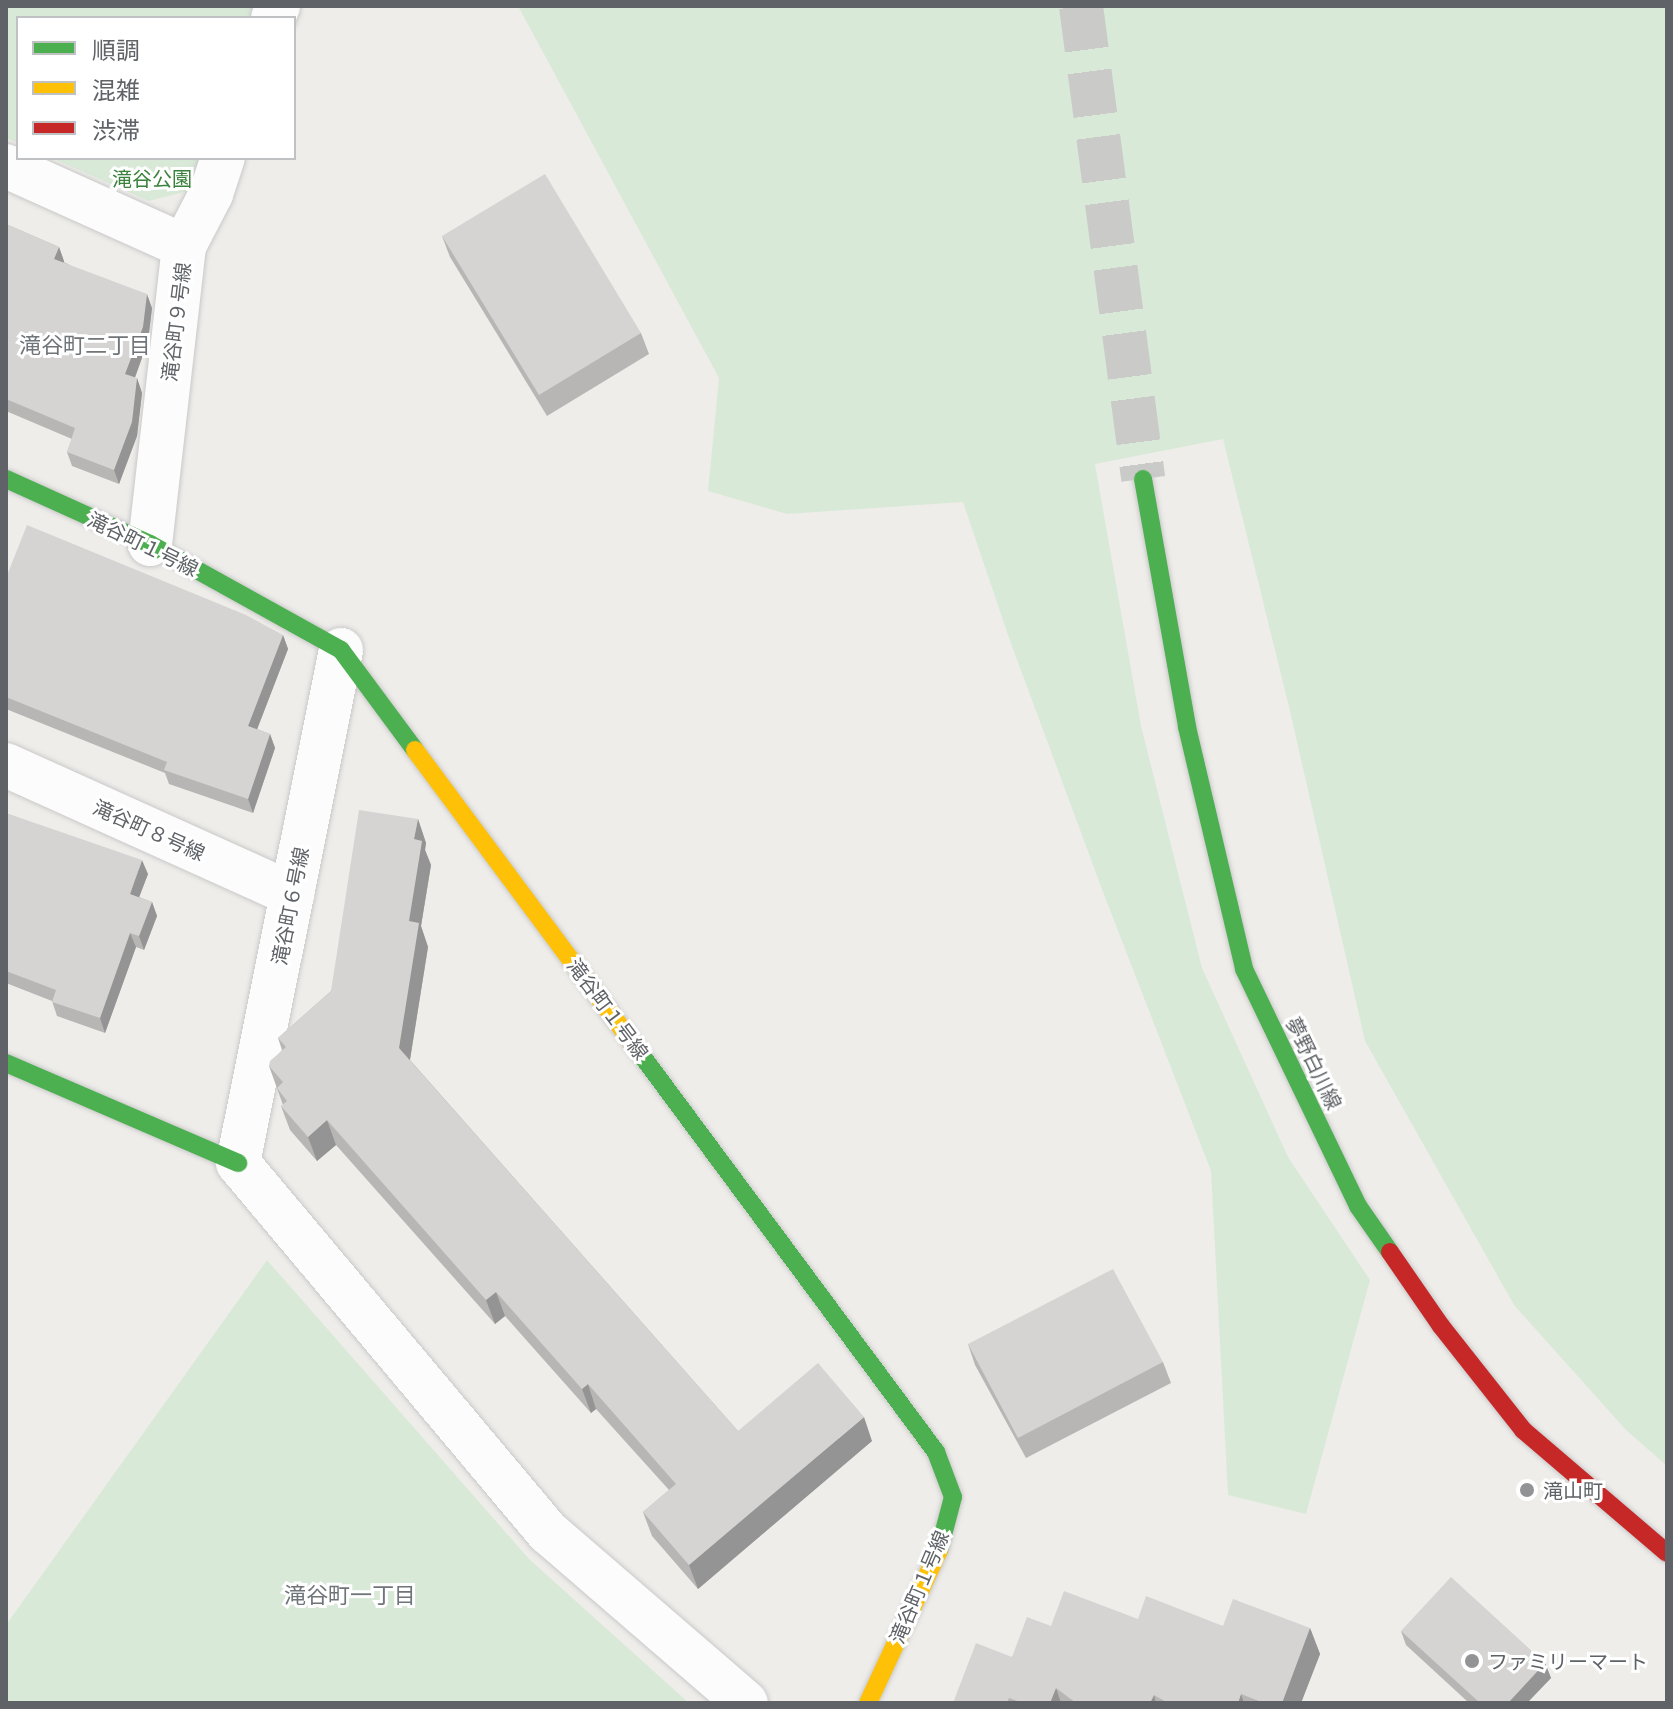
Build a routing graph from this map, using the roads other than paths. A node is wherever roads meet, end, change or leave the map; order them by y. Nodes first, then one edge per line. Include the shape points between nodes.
1 (222, 160) edge
2 (6, 166) edge
3 (184, 246) junction
4 (6, 479) edge
5 (1143, 479) tunnel mouth
6 (150, 544) junction
7 (341, 650) junction
8 (6, 765) edge
9 (292, 894) junction
10 (6, 1063) edge
11 (238, 1163) junction
12 (1667, 1553) edge
13 (746, 1703) edge
14 (868, 1703) edge

1 - 3 street
2 - 3 street, 滝谷町９号線
3 - 6 street, 滝谷町９号線
4 - 6 street, 滝谷町１号線
5 - 12 street, 夢野白川線 via 1187,727 1244,969 1358,1206 1441,1326 1523,1430
6 - 7 street, 滝谷町１号線
7 - 9 street, 滝谷町６号線
7 - 14 street, 滝谷町１号線 via 936,1452 953,1497 942,1543
8 - 9 street, 滝谷町８号線
9 - 11 street, 滝谷町６号線
10 - 11 street
11 - 13 street via 549,1533

